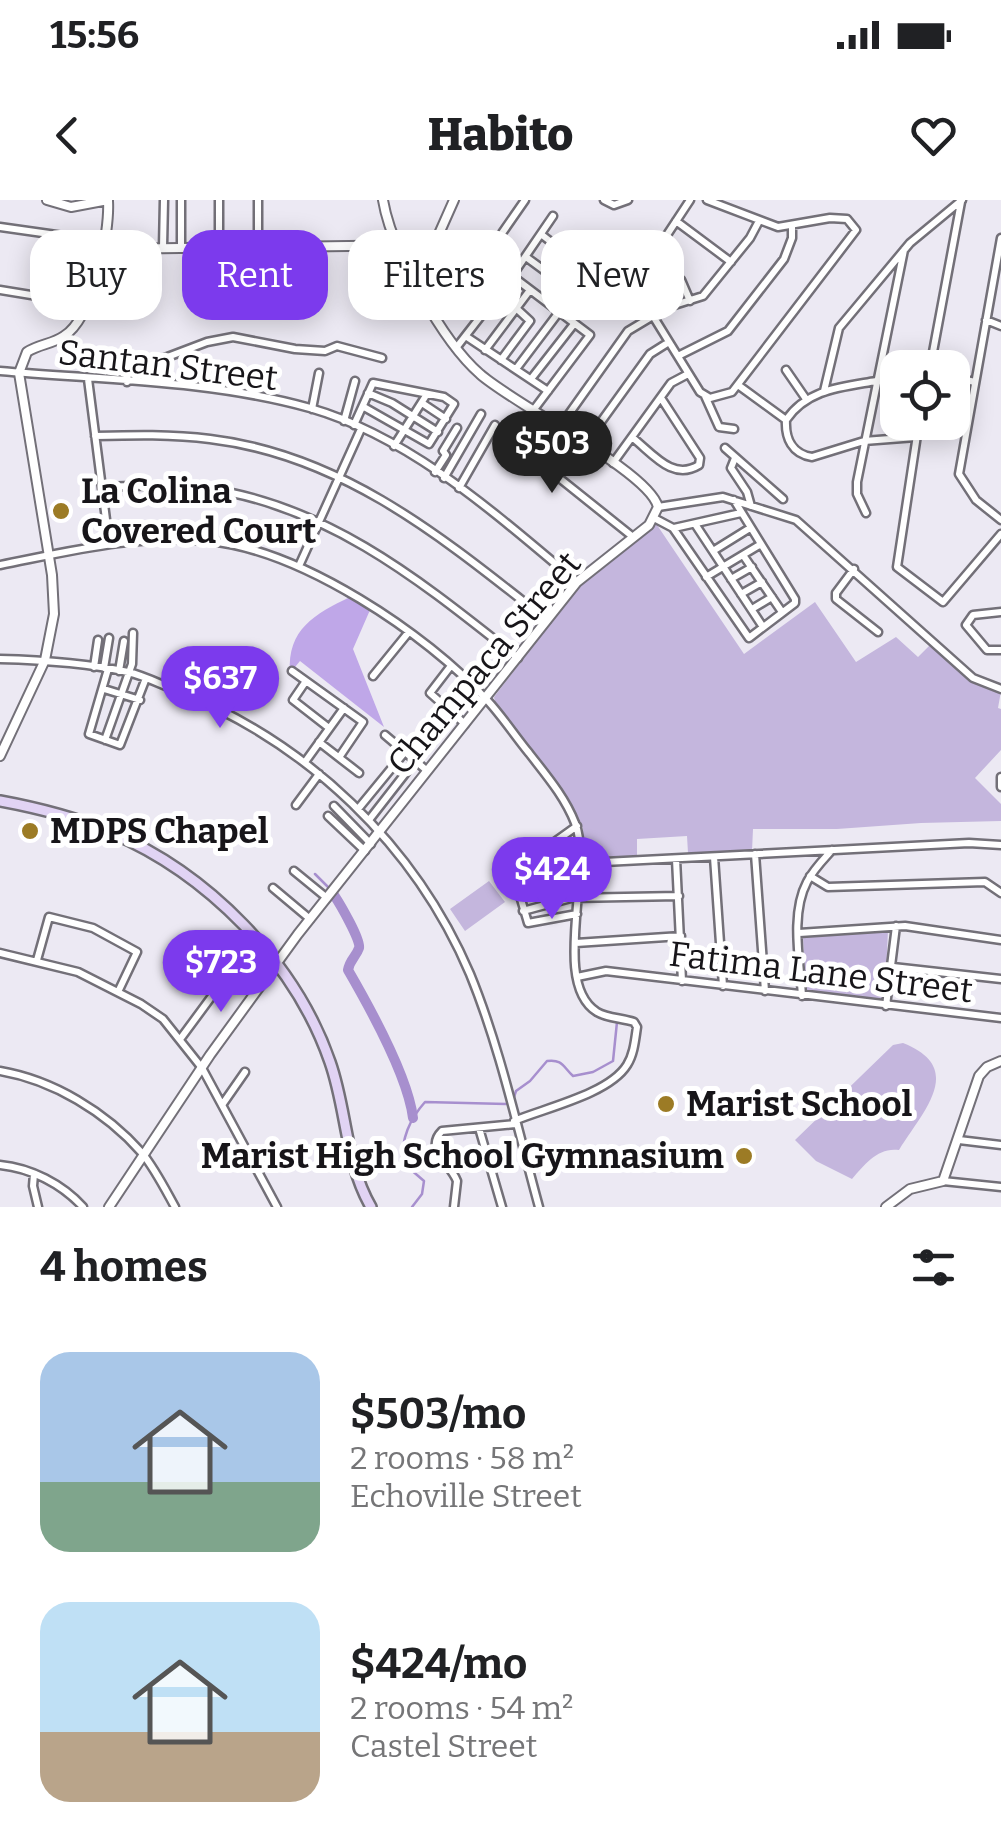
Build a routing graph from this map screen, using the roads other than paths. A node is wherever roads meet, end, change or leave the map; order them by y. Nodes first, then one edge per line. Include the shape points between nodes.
1 (48, 200) edge
2 (108, 200) edge
3 (164, 200) edge
4 (181, 200) edge
5 (219, 200) edge
6 (258, 200) edge
7 (383, 200) edge
8 (454, 200) edge
9 (526, 200) edge
10 (604, 200) edge
11 (628, 200) edge
12 (690, 200) edge
13 (707, 200) edge
14 (962, 200) edge
15 (553, 216) dead end
16 (676, 221) junction
17 (759, 221) junction
18 (792, 227) junction
19 (0, 228) edge
20 (107, 230) edge
21 (218, 230) edge
22 (258, 230) edge
23 (392, 230) edge
24 (439, 230) edge
25 (505, 230) edge
26 (544, 230) edge
27 (671, 230) edge
28 (30, 233) edge
29 (541, 235) edge
30 (1001, 238) edge
31 (163, 247) joint
32 (181, 247) joint
33 (904, 250) junction
34 (526, 256) junction
35 (731, 262) junction
36 (521, 263) edge
37 (541, 267) edge
38 (521, 283) edge
39 (684, 289) edge
40 (0, 290) edge
41 (530, 290) junction
42 (30, 295) edge
43 (541, 298) edge
44 (521, 302) edge
45 (690, 302) junction
46 (684, 304) edge
47 (521, 313) edge
48 (76, 320) edge
49 (438, 320) edge
50 (480, 320) edge
51 (507, 320) edge
52 (553, 320) edge
53 (569, 320) edge
54 (646, 320) edge
55 (655, 320) edge
56 (986, 320) junction
57 (574, 324) junction
58 (1001, 326) edge
59 (467, 338) junction
60 (669, 342) junction
61 (456, 349) junction
62 (485, 350) junction
63 (933, 350) edge
64 (678, 356) junction
65 (382, 358) dead end
66 (501, 360) junction
67 (516, 368) junction
68 (786, 370) dead end
69 (0, 372) edge
70 (19, 373) junction
71 (319, 373) dead end
72 (688, 374) junction
73 (88, 379) junction
74 (530, 379) junction
75 (355, 380) dead end
76 (970, 381) edge
77 (127, 382) junction
78 (876, 382) junction
79 (974, 382) junction
80 (738, 386) junction
81 (548, 391) junction
82 (824, 391) junction
83 (368, 393) junction
84 (427, 394) junction
85 (705, 396) junction
86 (661, 398) junction
87 (806, 400) junction
88 (422, 403) junction
89 (364, 407) junction
90 (312, 409) junction
91 (532, 412) junction
92 (480, 414) dead end
93 (413, 416) junction
94 (446, 419) junction
95 (786, 420) junction
96 (344, 421) junction
97 (494, 426) dead end
98 (358, 427) junction
99 (405, 428) junction
100 (457, 428) dead end
101 (559, 428) junction
102 (734, 429) dead end
103 (438, 432) junction
104 (570, 434) junction
105 (95, 436) junction
106 (632, 438) junction
107 (880, 440) edge
108 (916, 440) edge
109 (864, 441) junction
110 (585, 444) junction
111 (394, 446) junction
112 (725, 448) dead end
113 (736, 458) junction
114 (613, 464) junction
115 (434, 472) junction
116 (340, 475) junction
117 (444, 478) junction
118 (103, 487) junction
119 (459, 488) junction
120 (783, 499) dead end
121 (734, 500) junction
122 (751, 506) junction
123 (658, 508) junction
124 (866, 512) dead end
125 (741, 514) junction
126 (654, 518) junction
127 (319, 520) junction
128 (1001, 520) edge
129 (695, 524) junction
130 (673, 528) junction
131 (750, 528) junction
132 (1001, 534) edge
133 (633, 537) junction
134 (111, 542) junction
135 (760, 544) junction
136 (713, 551) junction
137 (743, 555) junction
138 (49, 556) junction
139 (0, 566) edge
140 (298, 566) junction
141 (723, 567) junction
142 (752, 568) junction
143 (854, 570) junction
144 (706, 578) junction
145 (731, 579) junction
146 (577, 582) junction
147 (762, 582) junction
148 (741, 594) junction
149 (772, 597) junction
150 (751, 610) junction
151 (782, 612) junction
152 (1001, 612) edge
153 (548, 620) junction
154 (763, 627) junction
155 (408, 632) junction
156 (878, 632) dead end
157 (133, 633) dead end
158 (109, 638) dead end
159 (98, 640) dead end
160 (124, 641) dead end
161 (1001, 650) edge
162 (518, 658) junction
163 (0, 660) edge
164 (45, 660) junction
165 (94, 667) junction
166 (450, 667) junction
167 (106, 669) junction
168 (119, 671) junction
169 (292, 671) dead end
170 (129, 672) junction
171 (374, 676) dead end
172 (146, 678) junction
173 (306, 681) junction
174 (104, 689) junction
175 (1001, 689) edge
176 (122, 694) junction
177 (487, 699) junction
178 (140, 700) junction
179 (344, 708) junction
180 (466, 725) junction
181 (328, 728) junction
182 (384, 735) dead end
183 (106, 740) junction
184 (319, 742) junction
185 (1, 751) edge
186 (404, 753) junction
187 (340, 756) junction
188 (415, 761) junction
189 (306, 762) junction
190 (425, 768) dead end
191 (359, 773) dead end
192 (320, 774) junction
193 (0, 801) edge
194 (296, 806) dead end
195 (334, 806) dead end
196 (358, 809) junction
197 (328, 816) dead end
198 (369, 820) junction
199 (577, 826) junction
200 (381, 832) junction
201 (1001, 845) edge
202 (368, 847) junction
203 (832, 850) junction
204 (755, 854) junction
205 (714, 857) junction
206 (676, 859) junction
207 (579, 864) junction
208 (294, 871) dead end
209 (810, 876) junction
210 (576, 883) junction
211 (273, 888) dead end
212 (517, 888) junction
213 (1001, 893) edge
214 (679, 896) junction
215 (326, 898) junction
216 (577, 898) junction
217 (523, 911) junction
218 (577, 914) junction
219 (310, 919) junction
220 (896, 926) junction
221 (799, 933) junction
222 (681, 936) junction
223 (1001, 940) edge
224 (576, 944) junction
225 (0, 953) edge
226 (38, 960) junction
227 (276, 962) junction
228 (893, 967) junction
229 (577, 977) junction
230 (1001, 979) edge
231 (682, 980) junction
232 (723, 986) junction
233 (256, 991) junction
234 (764, 991) junction
235 (118, 992) junction
236 (802, 996) junction
237 (886, 1006) junction
238 (1001, 1018) edge
239 (181, 1039) junction
240 (1001, 1061) edge
241 (202, 1068) junction
242 (0, 1071) edge
243 (246, 1072) dead end
244 (222, 1105) junction
245 (515, 1122) junction
246 (480, 1128) junction
247 (959, 1140) junction
248 (1001, 1145) edge
249 (142, 1154) junction
250 (0, 1165) edge
251 (34, 1174) junction
252 (944, 1181) junction
253 (1001, 1187) edge
254 (38, 1207) edge
255 (83, 1207) edge
256 (108, 1207) edge
257 (175, 1207) edge
258 (278, 1207) edge
259 (372, 1207) edge
260 (454, 1207) edge
261 (502, 1207) edge
262 (538, 1207) edge
263 (886, 1207) edge

1 - 2 street via 71,207
2 - 20 street
3 - 31 street
4 - 32 street
5 - 21 street
6 - 22 street
7 - 23 street
8 - 24 street
9 - 25 street
10 - 11 street via 614,206
12 - 16 street
13 - 17 street
14 - 33 street
14 - 63 street
15 - 26 street
16 - 27 street
16 - 35 street
17 - 18 street
17 - 35 street
18 - 64 street via 784,260 728,331
18 - 80 street via 842,218 856,230
19 - 28 street
29 - 34 street
30 - 56 street
31 - 32 street
33 - 78 street
33 - 82 street via 839,328
34 - 36 street
34 - 37 street
35 - 45 street
38 - 41 street
39 - 45 street
40 - 42 street
41 - 43 street
41 - 44 street
45 - 46 street
47 - 66 street via 530,321
48 - 70 street via 67,335 27,352
49 - 61 street
50 - 59 street
51 - 62 street
52 - 67 street
53 - 57 street
54 - 101 street via 628,331
55 - 60 street
56 - 58 street
56 - 79 street
57 - 74 street
57 - 81 street via 588,334
59 - 61 street
59 - 62 street
60 - 64 street
60 - 110 street via 650,354
61 - 91 street
62 - 66 street
64 - 72 street
65 - 77 street via 337,346 295,349 233,337 129,372
66 - 67 street
67 - 74 street
68 - 87 street
69 - 70 street, Santan Street
70 - 73 street, Santan Street
70 - 138 street
71 - 90 street
72 - 85 street
72 - 86 street
73 - 77 street, Santan Street
73 - 105 street
74 - 81 street
75 - 96 street
76 - 79 street
77 - 90 street, Santan Street via 224,391
78 - 82 street
78 - 109 street
79 - 128 street via 960,480
80 - 85 street via 727,396
80 - 95 street
81 - 91 street
82 - 87 street
83 - 84 street via 373,384
83 - 89 street
83 - 93 street
84 - 88 street
84 - 94 street via 453,402
85 - 102 street via 720,426
86 - 106 street
86 - 106 street via 699,464 674,471
87 - 95 street
88 - 93 street
88 - 94 street
89 - 98 street
89 - 99 street
90 - 96 street, Santan Street
91 - 101 street
92 - 117 street
93 - 99 street
93 - 103 street
94 - 103 street
95 - 109 street via 792,448 803,456
96 - 98 street, Santan Street
97 - 119 street
98 - 111 street, Santan Street
98 - 116 street
99 - 103 street via 430,444
99 - 111 street
100 - 115 street
101 - 104 street
104 - 110 street
104 - 133 street via 548,469
105 - 116 street via 211,439
105 - 118 street
106 - 114 street
107 - 109 street
108 - 132 street via 895,563 944,601
109 - 124 street via 856,492
110 - 114 street
111 - 115 street, Santan Street
112 - 113 street
113 - 120 street
113 - 122 street via 731,468
114 - 123 street via 651,493
115 - 117 street, Santan Street
116 - 127 street
116 - 153 street via 458,550
117 - 119 street, Santan Street
118 - 127 street via 203,488
118 - 134 street
119 - 146 street, Santan Street
121 - 122 street
121 - 123 street
121 - 125 street
122 - 143 street via 796,520
123 - 126 street, Champaca Street
125 - 129 street
125 - 131 street
126 - 130 street
126 - 133 street, Champaca Street
127 - 140 street
127 - 162 street via 396,565
129 - 130 street
129 - 136 street
130 - 144 street
131 - 135 street
131 - 136 street
133 - 146 street, Champaca Street
134 - 138 street
134 - 140 street via 213,541
135 - 137 street
135 - 151 street via 795,600
136 - 141 street
137 - 141 street
137 - 142 street
138 - 139 street
138 - 164 street via 54,614
140 - 155 street
141 - 144 street
141 - 145 street
142 - 145 street
142 - 147 street
143 - 156 street via 836,599
143 - 175 street via 973,678
144 - 154 street via 745,636
145 - 148 street
146 - 153 street, Champaca Street
147 - 148 street
147 - 149 street
148 - 150 street
149 - 150 street
149 - 151 street
150 - 154 street
151 - 154 street
152 - 161 street via 973,615 967,623 987,650
153 - 162 street, Champaca Street
155 - 166 street
155 - 171 street
157 - 170 street
158 - 167 street
159 - 165 street
160 - 168 street
162 - 177 street, Champaca Street
163 - 164 street
164 - 165 street
164 - 185 street
165 - 167 street
166 - 177 street
166 - 180 street via 430,693
167 - 168 street
167 - 174 street
168 - 170 street
169 - 173 street
170 - 172 street
170 - 176 street
172 - 178 street
172 - 189 street via 208,704
173 - 179 street
173 - 181 street via 293,700
174 - 176 street
174 - 183 street via 89,734
176 - 178 street
176 - 183 street
177 - 180 street, Champaca Street
177 - 199 street
178 - 183 street via 122,744
179 - 181 street
179 - 187 street via 363,725
180 - 200 street, Champaca Street
181 - 184 street
182 - 186 street
184 - 187 street
184 - 189 street
186 - 188 street
186 - 196 street
187 - 191 street
188 - 190 street
188 - 198 street
189 - 192 street
192 - 194 street
192 - 196 street
193 - 227 main road via 64,815 148,852 230,912
195 - 202 street
196 - 198 street
197 - 202 street
198 - 200 street
199 - 207 street
199 - 212 street via 516,869
200 - 202 street, Champaca Street
200 - 245 street via 468,970
201 - 203 street
202 - 215 street, Champaca Street
203 - 204 street
203 - 209 street
204 - 205 street
204 - 234 street
205 - 206 street
205 - 232 street
206 - 207 street
206 - 214 street
207 - 210 street
207 - 212 street
208 - 215 street
209 - 213 street via 828,887 985,882
209 - 221 street via 798,910
210 - 212 street
210 - 216 street
211 - 219 street
212 - 217 street
214 - 216 street
214 - 222 street
215 - 219 street, Champaca Street
216 - 217 street
216 - 218 street
217 - 218 street via 530,924
218 - 224 street
219 - 227 street, Champaca Street
220 - 221 street
220 - 223 street
220 - 228 street
221 - 236 street
222 - 224 street
222 - 231 street
224 - 229 street
225 - 226 street
226 - 235 street
226 - 235 street via 49,917 93,928 137,952
227 - 233 street, Champaca Street
227 - 259 main road via 325,1048 345,1110 353,1166
228 - 230 street
228 - 237 street
229 - 231 street, Fatima Lane Street via 606,971
229 - 245 street via 596,1012 636,1024 630,1059 602,1086
231 - 232 street, Fatima Lane Street
232 - 234 street, Fatima Lane Street
233 - 239 street via 229,973
233 - 241 street, Champaca Street
234 - 236 street, Fatima Lane Street
235 - 239 street via 163,1019
236 - 237 street, Fatima Lane Street
237 - 238 street, Fatima Lane Street
239 - 241 street
240 - 247 street via 980,1076
241 - 244 street
241 - 249 street, Champaca Street
242 - 249 street via 74,1098
243 - 244 street
244 - 258 street
245 - 246 street
245 - 262 street
246 - 260 street via 442,1130 435,1140 457,1181
246 - 261 street
247 - 248 street
247 - 252 street
249 - 256 street, Champaca Street
249 - 257 street
250 - 251 street
251 - 254 street
251 - 255 street
252 - 253 street
252 - 263 street via 910,1190

